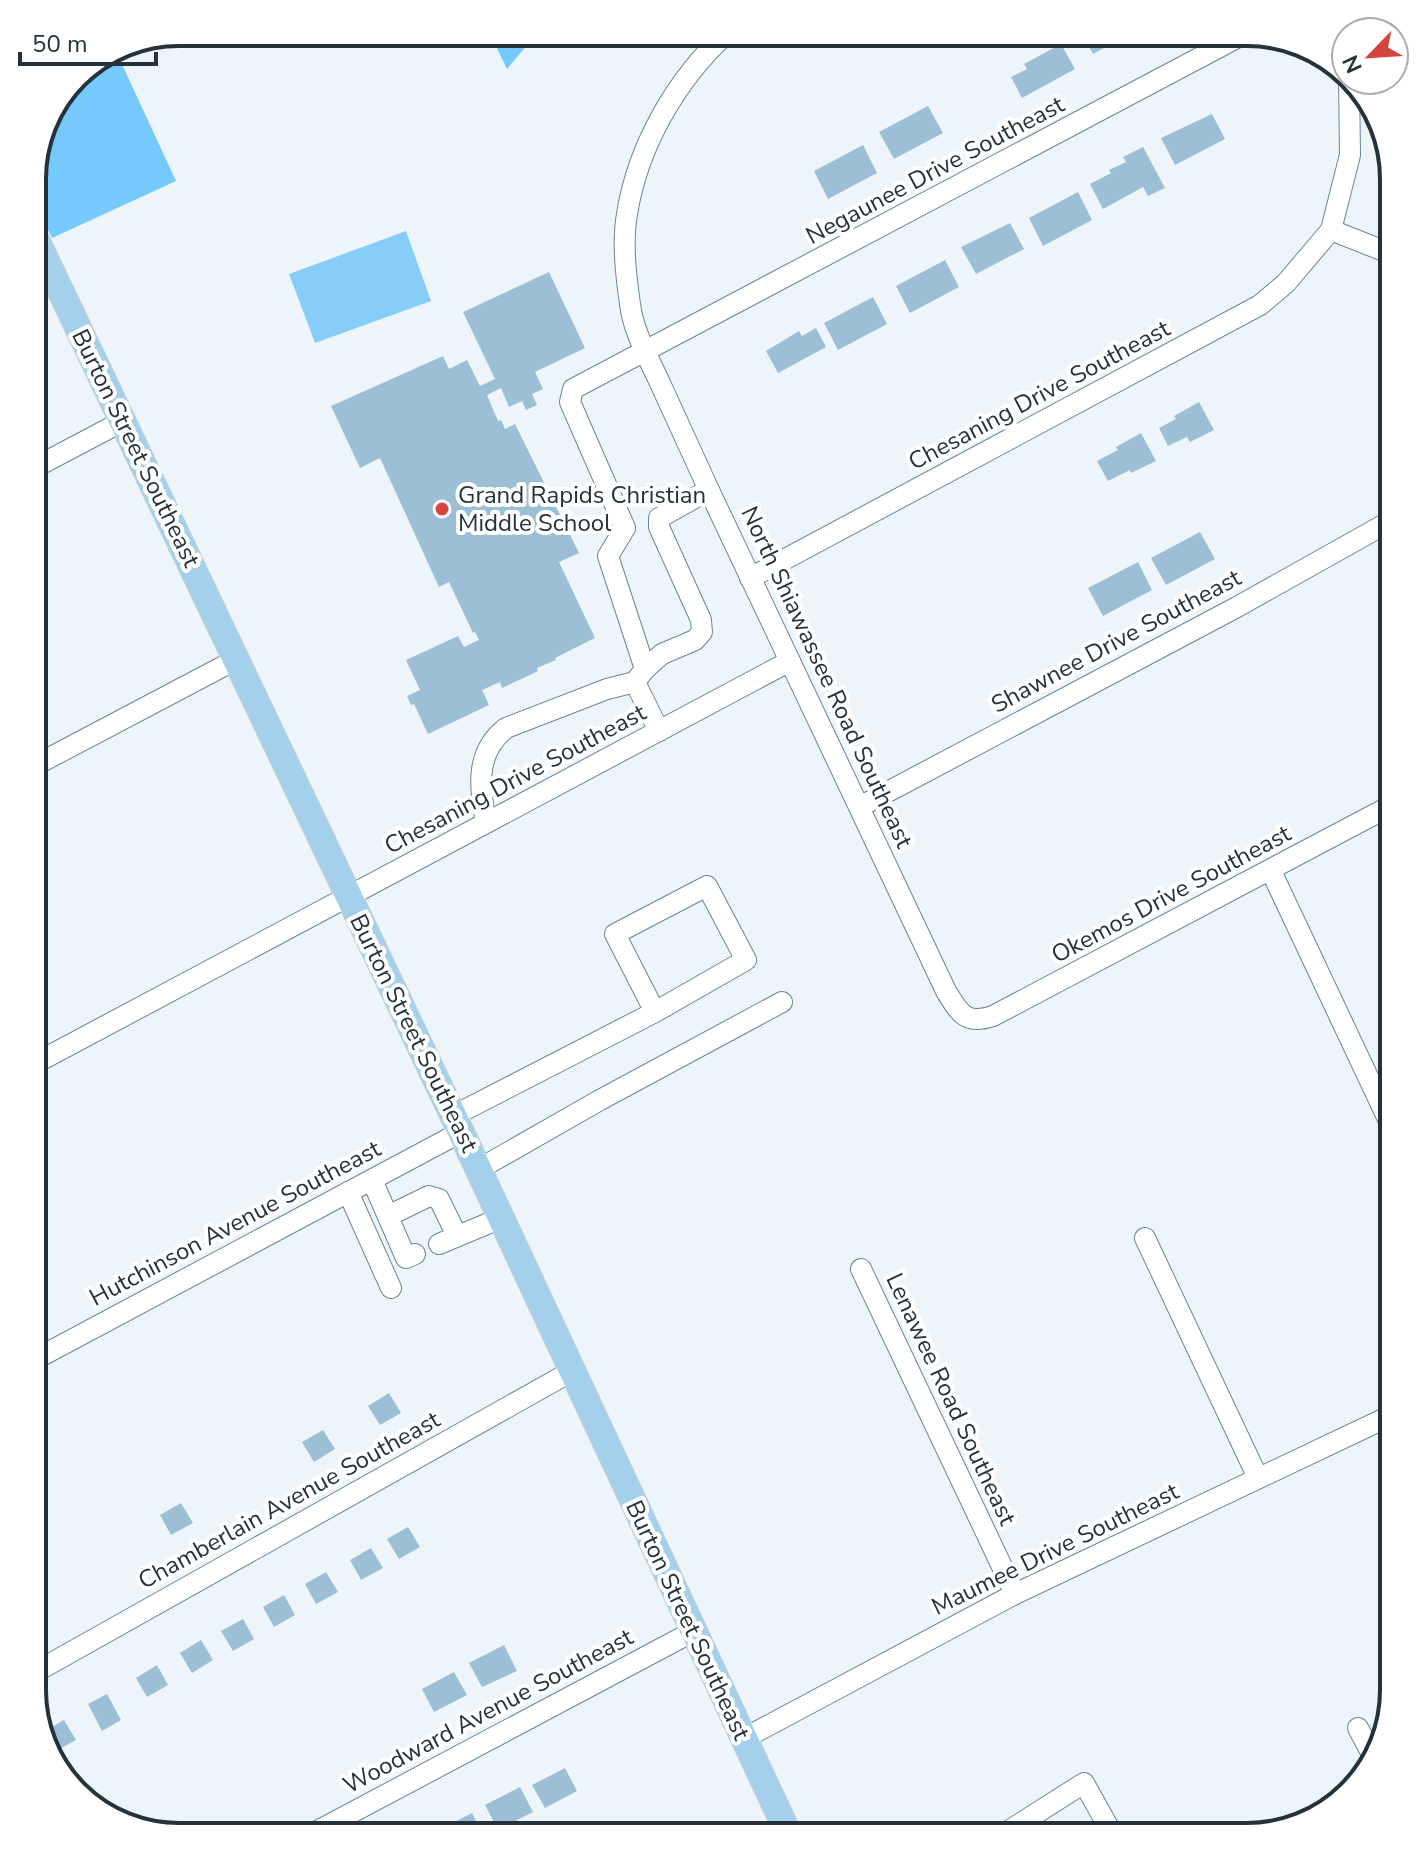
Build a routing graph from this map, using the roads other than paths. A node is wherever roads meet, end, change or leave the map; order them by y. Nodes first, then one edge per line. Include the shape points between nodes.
1 (712, 46) edge
2 (1222, 46) edge
3 (1349, 96) edge
4 (1331, 230) junction
5 (1380, 249) edge
6 (46, 260) edge
7 (646, 352) junction
8 (123, 421) junction
9 (46, 462) edge
10 (709, 490) junction
11 (1380, 527) edge
12 (750, 578) junction
13 (237, 659) junction
14 (790, 661) junction
15 (640, 676) junction
16 (659, 731) junction
17 (46, 760) edge
18 (861, 806) junction
19 (1380, 812) edge
20 (486, 823) junction
21 (1271, 871) junction
22 (349, 897) junction
23 (782, 1002) dead end
24 (655, 1012) junction
25 (968, 1019) joint
26 (46, 1058) edge
27 (1380, 1080) edge
28 (457, 1124) junction
29 (479, 1169) junction
30 (372, 1180) junction
31 (348, 1192) junction
32 (388, 1216) junction
33 (501, 1218) junction
34 (1145, 1238) dead end
35 (411, 1256) dead end
36 (861, 1269) dead end
37 (391, 1288) dead end
38 (46, 1354) edge
39 (572, 1371) junction
40 (1380, 1421) edge
41 (1258, 1478) junction
42 (1015, 1594) junction
43 (694, 1631) junction
44 (46, 1666) edge
45 (1358, 1728) dead end
46 (743, 1739) junction
47 (1367, 1746) edge
48 (332, 1823) edge
49 (783, 1823) edge
50 (1021, 1823) edge
51 (1106, 1823) edge

1 - 7 street, North Shiawassee Road Southeast via 651,133 626,216 630,309
2 - 7 street, Negaunee Drive Southeast
3 - 4 street via 1350,155
4 - 5 street
4 - 12 street, Chesaning Drive Southeast via 1260,305
6 - 8 main road, Burton Street Southeast
7 - 10 street, North Shiawassee Road Southeast
7 - 15 street, Negaunee Drive Southeast via 573,389 570,402 625,528 608,556
8 - 9 street
8 - 13 main road, Burton Street Southeast
10 - 12 street, North Shiawassee Road Southeast
10 - 15 street via 659,518 702,632 662,654
11 - 18 street, Shawnee Drive Southeast
12 - 14 street, North Shiawassee Road Southeast
13 - 17 street
13 - 22 main road, Burton Street Southeast
14 - 16 street, Chesaning Drive Southeast
14 - 18 street, North Shiawassee Road Southeast
15 - 16 street
15 - 20 street via 497,735 482,764
16 - 20 street, Chesaning Drive Southeast
18 - 25 street, North Shiawassee Road Southeast via 946,991
19 - 21 street, Okemos Drive Southeast
20 - 22 street, Chesaning Drive Southeast
21 - 25 street, Okemos Drive Southeast via 993,1016
21 - 27 street
22 - 26 street, Chesaning Drive Southeast
22 - 28 main road, Burton Street Southeast
23 - 29 street
24 - 24 street, Hutchinson Avenue Southeast via 615,934 707,886 746,960
24 - 28 street, Hutchinson Avenue Southeast
28 - 29 main road, Burton Street Southeast
28 - 30 street, Hutchinson Avenue Southeast
29 - 33 main road, Burton Street Southeast
30 - 31 street, Hutchinson Avenue Southeast
30 - 32 street
31 - 37 street
31 - 38 street, Hutchinson Avenue Southeast
32 - 33 street via 429,1196 439,1199 448,1240
32 - 35 street
33 - 39 main road, Burton Street Southeast
34 - 41 street
36 - 42 street, Lenawee Road Southeast
39 - 43 main road, Burton Street Southeast
39 - 44 street, Chamberlain Avenue Southeast
40 - 41 street, Maumee Drive Southeast
41 - 42 street, Maumee Drive Southeast
42 - 46 street, Maumee Drive Southeast
43 - 46 main road, Burton Street Southeast
43 - 48 street, Woodward Avenue Southeast
45 - 47 street
46 - 49 main road, Burton Street Southeast
50 - 51 street via 1084,1783

